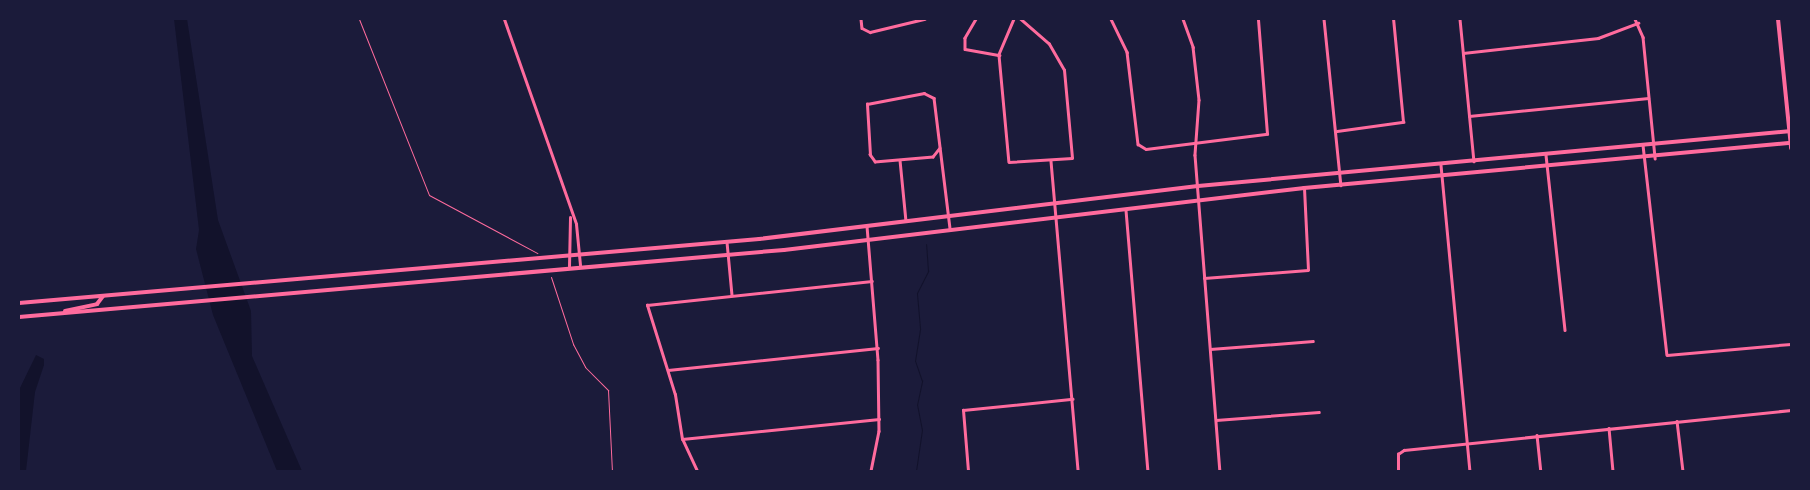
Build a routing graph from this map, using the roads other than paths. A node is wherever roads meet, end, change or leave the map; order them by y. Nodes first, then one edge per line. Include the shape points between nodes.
1 (504, 19) edge
2 (861, 19) edge
3 (924, 19) edge
4 (976, 19) edge
5 (1014, 19) edge
6 (1020, 19) edge
7 (1111, 19) edge
8 (1183, 19) edge
9 (1258, 19) edge
10 (1324, 19) edge
11 (1393, 19) edge
12 (1460, 19) edge
13 (1635, 19) edge
14 (1778, 19) edge
15 (1638, 23) junction
16 (1463, 53) junction
17 (999, 55) junction
18 (1648, 98) junction
19 (1469, 116) junction
20 (1337, 130) junction
21 (1790, 131) edge
22 (1791, 143) edge
23 (1196, 144) junction
24 (1653, 144) junction
25 (1643, 145) junction
26 (940, 148) junction
27 (1791, 148) edge
28 (1546, 155) junction
29 (1655, 158) junction
30 (1645, 159) junction
31 (900, 160) junction
32 (1051, 161) junction
33 (1474, 161) junction
34 (1442, 165) junction
35 (1548, 168) junction
36 (1340, 172) junction
37 (1443, 177) junction
38 (1341, 185) junction
39 (1198, 186) junction
40 (1304, 188) junction
41 (1199, 200) junction
42 (1056, 203) junction
43 (1126, 208) junction
44 (1002, 210) junction
45 (570, 216) junction
46 (949, 216) junction
47 (956, 216) junction
48 (1057, 216) junction
49 (906, 221) junction
50 (1005, 222) junction
51 (867, 225) junction
52 (957, 228) junction
53 (950, 229) junction
54 (868, 239) junction
55 (727, 242) junction
56 (569, 254) junction
57 (579, 254) junction
58 (729, 255) junction
59 (580, 265) junction
60 (570, 266) junction
61 (1204, 278) junction
62 (872, 281) junction
63 (732, 295) junction
64 (103, 296) junction
65 (19, 303) edge
66 (63, 313) junction
67 (19, 317) edge
68 (1565, 330) dead end
69 (1313, 341) dead end
70 (1791, 344) edge
71 (878, 348) junction
72 (1210, 349) junction
73 (667, 370) junction
74 (1072, 399) junction
75 (1791, 410) edge
76 (1319, 412) dead end
77 (879, 419) junction
78 (1216, 420) junction
79 (1677, 421) junction
80 (1608, 427) junction
81 (1537, 435) junction
82 (682, 439) junction
83 (1470, 442) junction
84 (697, 471) edge
85 (871, 471) edge
86 (968, 471) edge
87 (1078, 471) edge
88 (1148, 471) edge
89 (1220, 471) edge
90 (1398, 471) edge
91 (1470, 471) edge
92 (1541, 471) edge
93 (1613, 471) edge
94 (1683, 471) edge

1 - 45 street via 562,182
2 - 3 street via 863,30 885,31
4 - 17 street via 964,38 964,49
5 - 17 street
6 - 32 street via 1055,51 1067,81 1074,155
7 - 23 street via 1127,52 1140,148
8 - 23 street via 1192,47 1199,100
9 - 23 street via 1268,131 1255,138
10 - 20 street
11 - 20 street via 1403,122
12 - 16 street
13 - 15 street
14 - 21 main road
15 - 16 street via 1598,38
15 - 18 street
16 - 19 street
17 - 32 street via 1009,162
18 - 19 street
18 - 24 street
19 - 33 street
20 - 36 street
21 - 22 main road
21 - 24 main road
22 - 27 main road
22 - 29 main road
23 - 39 street
24 - 25 main road
24 - 29 street
25 - 28 main road
25 - 30 street
26 - 31 street via 933,157
26 - 31 street via 936,105 930,95 867,104 872,160
26 - 46 street
28 - 33 main road
28 - 35 street
29 - 30 main road
30 - 35 main road
30 - 70 street via 1667,355
31 - 49 street
32 - 42 street
33 - 34 main road
34 - 36 main road
34 - 37 street
35 - 37 main road
35 - 68 street
36 - 38 street
36 - 39 main road
37 - 38 main road
37 - 83 street
38 - 40 main road
39 - 41 street
39 - 42 main road
40 - 41 main road
40 - 61 street via 1308,270
41 - 43 main road
41 - 61 street
42 - 44 main road
42 - 48 street
43 - 48 main road
43 - 88 street
44 - 47 main road
44 - 50 main road
45 - 56 street
45 - 57 street via 576,224
46 - 47 main road
46 - 49 main road
46 - 53 street
47 - 52 main road
48 - 50 main road
48 - 74 street
49 - 51 main road
50 - 52 main road
51 - 54 street
51 - 55 main road
52 - 53 main road
53 - 54 main road
54 - 58 main road
54 - 62 street
55 - 57 main road
55 - 58 street
56 - 57 main road
56 - 60 street
56 - 64 main road
57 - 59 street
58 - 59 main road
58 - 63 street
59 - 60 main road
60 - 66 main road
61 - 72 street
62 - 63 street
62 - 71 street
63 - 73 street via 655,302 647,311
64 - 65 main road
64 - 66 main road via 97,304
66 - 67 main road
69 - 72 street
71 - 73 street
71 - 77 street
72 - 78 street
73 - 82 street
74 - 86 street via 963,410
74 - 87 street
75 - 79 street
76 - 78 street
77 - 82 street
77 - 85 street
78 - 89 street
79 - 80 street
79 - 94 street
80 - 81 street
80 - 93 street
81 - 83 street
81 - 92 street
82 - 84 street
83 - 90 street via 1398,454
83 - 91 street

